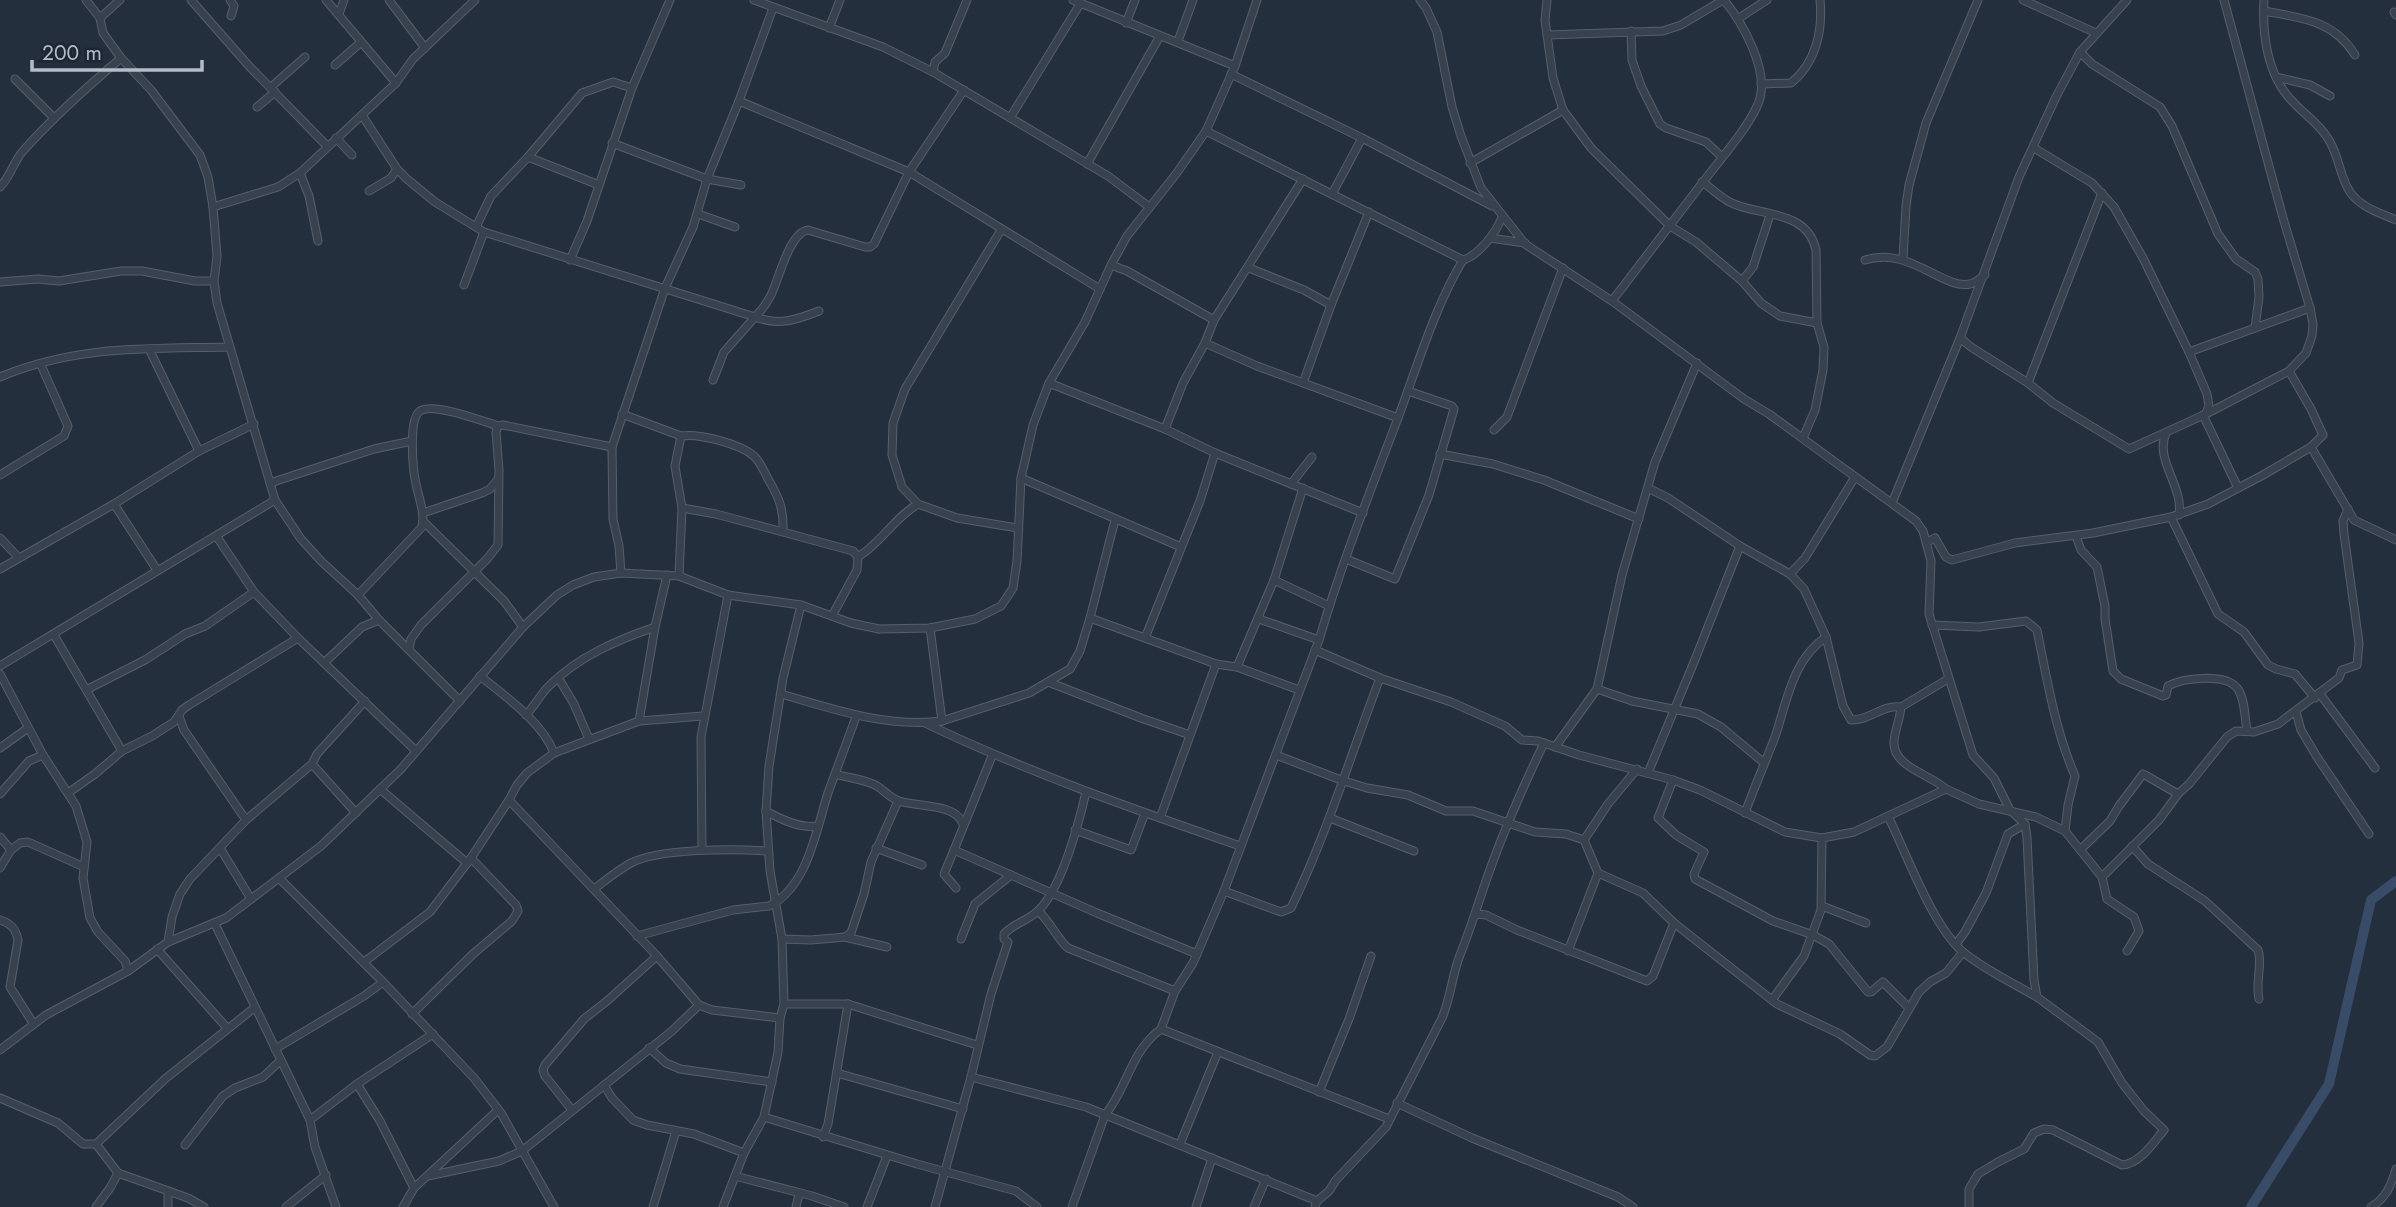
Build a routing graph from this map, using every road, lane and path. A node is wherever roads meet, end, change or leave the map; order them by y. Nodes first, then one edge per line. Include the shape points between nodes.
1 (86, 0) edge
2 (120, 0) edge
3 (191, 0) edge
4 (230, 0) edge
5 (326, 0) edge
6 (344, 0) edge
7 (389, 0) edge
8 (475, 0) edge
9 (670, 0) edge
10 (754, 0) edge
11 (840, 0) edge
12 (967, 0) edge
13 (1135, 0) edge
14 (1193, 0) edge
15 (1257, 0) edge
16 (1420, 0) edge
17 (1547, 0) edge
18 (1723, 0) edge
19 (1767, 0) edge
20 (1820, 0) edge
21 (1978, 0) edge
22 (2022, 0) edge
23 (2127, 0) edge
24 (2224, 0) edge
25 (2264, 0) edge
26 (1077, 2) edge
27 (773, 8) junction
28 (2263, 12) junction
29 (338, 14) junction
30 (231, 16) dead end
31 (100, 19) junction
32 (1739, 19) junction
33 (1126, 23) junction
34 (829, 27) junction
35 (1631, 31) junction
36 (2096, 33) junction
37 (1547, 35) junction
38 (1160, 36) junction
39 (1178, 41) junction
40 (360, 43) junction
41 (425, 48) junction
42 (2080, 52) junction
43 (2355, 55) dead end
44 (305, 57) dead end
45 (121, 58) junction
46 (335, 65) dead end
47 (1235, 66) junction
48 (933, 72) junction
49 (1231, 75) junction
50 (2276, 77) junction
51 (15, 79) dead end
52 (396, 82) junction
53 (1761, 84) junction
54 (632, 88) junction
55 (273, 89) junction
56 (964, 90) junction
57 (2330, 96) dead end
58 (739, 101) junction
59 (257, 107) dead end
60 (1563, 110) junction
61 (362, 114) junction
62 (54, 118) junction
63 (1010, 118) junction
64 (1206, 131) junction
65 (336, 138) junction
66 (1362, 138) junction
67 (612, 143) junction
68 (327, 146) junction
69 (2035, 148) junction
70 (352, 155) dead end
71 (1722, 157) junction
72 (528, 158) junction
73 (1471, 163) junction
74 (1087, 164) junction
75 (397, 169) junction
76 (909, 172) junction
77 (300, 173) junction
78 (707, 179) junction
79 (1303, 179) junction
80 (1702, 182) junction
81 (599, 185) junction
82 (741, 185) dead end
83 (0, 187) edge
84 (369, 191) dead end
85 (2102, 193) junction
86 (1332, 194) junction
87 (1148, 206) junction
88 (213, 207) junction
89 (1496, 208) junction
90 (1368, 212) junction
91 (698, 214) junction
92 (1770, 215) junction
93 (1502, 217) junction
94 (2396, 220) edge
95 (1670, 226) junction
96 (735, 227) dead end
97 (480, 230) junction
98 (1001, 230) junction
99 (1490, 238) junction
100 (318, 240) dead end
101 (1525, 244) junction
102 (1903, 259) junction
103 (570, 260) junction
104 (1463, 260) junction
105 (1865, 260) dead end
106 (1111, 265) junction
107 (1249, 268) junction
108 (1563, 268) junction
109 (1984, 275) junction
110 (214, 281) junction
111 (1742, 281) junction
112 (0, 282) edge
113 (464, 285) dead end
114 (665, 288) junction
115 (1100, 289) junction
116 (1612, 301) junction
117 (1331, 305) junction
118 (2310, 308) junction
119 (818, 312) dead end
120 (755, 317) junction
121 (1214, 320) junction
122 (1817, 323) junction
123 (2255, 328) junction
124 (1961, 338) junction
125 (1205, 343) junction
126 (229, 347) junction
127 (149, 349) junction
128 (2189, 352) junction
129 (1697, 363) junction
130 (41, 365) junction
131 (2289, 371) junction
132 (0, 377) edge
133 (713, 380) dead end
134 (1049, 383) junction
135 (1303, 383) junction
136 (2028, 383) junction
137 (1408, 391) junction
138 (622, 414) junction
139 (2205, 414) junction
140 (1398, 418) junction
141 (254, 424) junction
142 (498, 426) junction
143 (1165, 429) junction
144 (1494, 430) dead end
145 (2166, 433) junction
146 (681, 436) junction
147 (1802, 438) junction
148 (412, 441) junction
149 (2311, 446) junction
150 (612, 447) junction
151 (199, 451) junction
152 (1215, 453) junction
153 (1440, 454) junction
154 (1312, 457) dead end
155 (1, 471) edge
156 (1855, 477) junction
157 (499, 478) junction
158 (1021, 478) junction
159 (270, 483) junction
160 (1291, 484) junction
161 (1303, 488) junction
162 (1648, 488) junction
163 (2238, 488) junction
164 (275, 500) junction
165 (1892, 503) junction
166 (114, 504) junction
167 (918, 504) junction
168 (682, 508) junction
169 (2348, 509) junction
170 (1363, 513) junction
171 (2175, 516) junction
172 (423, 517) junction
173 (1639, 519) junction
174 (1115, 520) junction
175 (1018, 528) junction
176 (783, 531) junction
177 (2076, 536) junction
178 (217, 537) junction
179 (0, 538) edge
180 (2396, 540) edge
181 (1927, 542) junction
182 (1740, 546) junction
183 (1181, 547) junction
184 (18, 557) junction
185 (858, 557) junction
186 (1346, 559) junction
187 (0, 569) edge
188 (157, 570) junction
189 (474, 572) junction
190 (621, 573) junction
191 (1790, 574) junction
192 (667, 575) junction
193 (679, 576) junction
194 (1274, 580) junction
195 (254, 592) junction
196 (358, 595) junction
197 (728, 595) junction
198 (801, 605) junction
199 (1329, 606) junction
200 (832, 616) junction
201 (1090, 618) junction
202 (1259, 619) junction
203 (379, 620) junction
204 (1932, 625) junction
205 (523, 627) junction
206 (655, 627) junction
207 (929, 628) junction
208 (54, 635) junction
209 (1826, 637) junction
210 (298, 638) junction
211 (1144, 638) junction
212 (1319, 640) junction
213 (409, 649) junction
214 (1315, 650) junction
215 (325, 662) junction
216 (1216, 664) junction
217 (0, 666) edge
218 (1237, 667) junction
219 (0, 674) edge
220 (480, 677) junction
221 (1380, 678) junction
222 (559, 679) junction
223 (1948, 679) junction
224 (1048, 682) junction
225 (88, 689) junction
226 (1597, 689) junction
227 (1298, 690) junction
228 (781, 694) junction
229 (2317, 696) junction
230 (365, 701) junction
231 (460, 701) junction
232 (1901, 707) junction
233 (1673, 709) junction
234 (2296, 712) junction
235 (526, 715) junction
236 (179, 716) junction
237 (704, 716) junction
238 (856, 716) junction
239 (639, 721) junction
240 (942, 721) junction
241 (923, 723) junction
242 (28, 728) junction
243 (2247, 732) junction
244 (1190, 735) junction
245 (589, 739) junction
246 (1544, 743) junction
247 (1555, 747) junction
248 (0, 748) edge
249 (122, 751) junction
250 (415, 751) junction
251 (554, 753) junction
252 (43, 755) junction
253 (1276, 755) junction
254 (992, 756) junction
255 (1763, 762) junction
256 (312, 764) junction
257 (2375, 768) dead end
258 (1637, 769) junction
259 (1647, 772) junction
260 (835, 774) junction
261 (1341, 780) junction
262 (1672, 780) junction
263 (380, 789) junction
264 (1946, 789) junction
265 (1086, 792) junction
266 (68, 793) junction
267 (0, 794) edge
268 (2178, 794) junction
269 (509, 800) junction
270 (898, 801) junction
271 (2010, 810) junction
272 (766, 811) junction
273 (356, 813) junction
274 (1145, 813) junction
275 (1745, 813) junction
276 (1888, 816) junction
277 (1160, 818) junction
278 (1330, 818) junction
279 (246, 820) junction
280 (1507, 823) junction
281 (2025, 824) junction
282 (963, 825) junction
283 (818, 826) junction
284 (1075, 830) junction
285 (2065, 831) junction
286 (2369, 834) dead end
287 (0, 837) edge
288 (1822, 838) junction
289 (1584, 841) junction
290 (1240, 846) junction
291 (2132, 846) junction
292 (220, 848) junction
293 (876, 848) junction
294 (2081, 849) junction
295 (11, 850) junction
296 (702, 850) junction
297 (954, 850) junction
298 (768, 851) junction
299 (1414, 851) dead end
300 (469, 860) junction
301 (922, 865) dead end
302 (84, 867) junction
303 (0, 868) edge
304 (1598, 873) junction
305 (1011, 875) junction
306 (2102, 877) junction
307 (280, 879) junction
308 (956, 888) dead end
309 (594, 889) junction
310 (1224, 891) junction
311 (1053, 893) junction
312 (251, 900) junction
313 (776, 903) junction
314 (1822, 906) junction
315 (1038, 911) junction
316 (1476, 915) junction
317 (0, 920) edge
318 (1674, 923) junction
319 (1866, 923) dead end
320 (215, 924) junction
321 (1813, 935) junction
322 (637, 936) junction
323 (845, 937) junction
324 (782, 939) junction
325 (961, 939) dead end
326 (168, 942) junction
327 (1956, 944) junction
328 (887, 947) dead end
329 (157, 949) junction
330 (1569, 951) junction
331 (2127, 951) dead end
332 (1963, 952) junction
333 (1197, 954) junction
334 (657, 956) junction
335 (1371, 956) dead end
336 (364, 962) junction
337 (128, 971) junction
338 (383, 982) junction
339 (1175, 990) junction
340 (2037, 997) junction
341 (2259, 999) dead end
342 (1772, 1000) junction
343 (784, 1004) junction
344 (848, 1004) junction
345 (699, 1005) junction
346 (254, 1008) junction
347 (1909, 1008) junction
348 (412, 1014) junction
349 (780, 1018) junction
350 (33, 1023) junction
351 (227, 1028) junction
352 (1161, 1029) junction
353 (433, 1034) junction
354 (977, 1045) junction
355 (649, 1048) junction
356 (275, 1049) junction
357 (0, 1051) edge
358 (1218, 1052) junction
359 (281, 1060) junction
360 (836, 1073) junction
361 (971, 1077) junction
362 (772, 1082) junction
363 (357, 1084) junction
364 (604, 1085) junction
365 (1319, 1092) junction
366 (0, 1098) edge
367 (1397, 1103) junction
368 (962, 1109) junction
369 (498, 1110) junction
370 (572, 1111) junction
371 (1105, 1115) junction
372 (764, 1117) junction
373 (1389, 1119) junction
374 (310, 1120) junction
375 (676, 1131) junction
376 (824, 1137) junction
377 (96, 1144) junction
378 (1180, 1144) junction
379 (185, 1145) dead end
380 (522, 1151) junction
381 (744, 1153) junction
382 (887, 1156) junction
383 (1213, 1158) junction
384 (2396, 1170) edge
385 (945, 1172) junction
386 (118, 1173) junction
387 (326, 1175) junction
388 (428, 1176) junction
389 (735, 1176) junction
390 (1266, 1179) junction
391 (414, 1188) junction
392 (169, 1193) junction
393 (799, 1194) junction
394 (552, 1204) edge
395 (1316, 1204) edge
396 (96, 1207) edge
397 (168, 1207) edge
398 (204, 1207) edge
399 (286, 1207) edge
400 (335, 1207) edge
401 (403, 1207) edge
402 (543, 1207) edge
403 (653, 1207) edge
404 (723, 1207) edge
405 (796, 1207) edge
406 (844, 1207) edge
407 (867, 1207) edge
408 (935, 1207) edge
409 (1037, 1207) edge
410 (1072, 1207) edge
411 (1196, 1207) edge
412 (1254, 1207) edge
413 (1633, 1207) edge
414 (1969, 1207) edge
415 (2371, 1207) edge

1 - 31 street
2 - 31 street
3 - 55 street
4 - 30 street via 234,6
5 - 29 street
6 - 29 street
7 - 41 street
8 - 41 street
9 - 54 street
10 - 27 street
11 - 34 street
12 - 48 street
13 - 33 street
14 - 39 street
15 - 47 street
16 - 73 street via 1437,32 1452,107
17 - 37 street
18 - 32 street
18 - 35 street via 1674,29
19 - 32 street
20 - 53 street via 1817,46 1805,69 1791,83
21 - 102 street via 1922,135 1906,206
22 - 36 street
23 - 36 street
24 - 118 street
25 - 28 street
26 - 33 street
26 - 63 street
27 - 34 street
27 - 58 street
28 - 43 street via 2308,19 2336,31
28 - 50 street via 2264,36
29 - 40 street
31 - 45 street via 103,33
32 - 53 street via 1756,58
33 - 38 street
34 - 48 street
35 - 37 street
35 - 71 street via 1632,60 1660,124 1706,142
36 - 42 street
37 - 60 street
38 - 39 street
38 - 74 street
39 - 47 street
40 - 46 street
40 - 52 street
41 - 52 street
42 - 69 street
42 - 123 street via 2160,107 2218,234 2235,259 2255,272 2259,297
44 - 55 street
45 - 62 street
45 - 88 street via 193,144 208,177
47 - 49 street
48 - 56 street
49 - 64 street
49 - 66 street
50 - 57 street via 2310,85
50 - 94 street via 2329,140 2349,191 2372,210
51 - 62 street
52 - 61 street
53 - 71 street via 1756,108
54 - 67 street
54 - 72 street via 613,82 582,93
55 - 59 street
55 - 68 street
56 - 63 street
56 - 76 street
58 - 76 street
58 - 78 street
60 - 73 street
60 - 95 street via 1604,163
61 - 65 street
61 - 75 street
62 - 83 street via 23,151
63 - 74 street
64 - 79 street
64 - 87 street
65 - 68 street
65 - 70 street
66 - 86 street
66 - 89 street
67 - 78 street
67 - 81 street
68 - 77 street
69 - 85 street
69 - 109 street via 2017,182
71 - 80 street
72 - 81 street
72 - 97 street via 491,196
73 - 89 street
74 - 87 street
75 - 84 street
75 - 97 street via 435,202
76 - 98 street
76 - 120 street via 870,247 802,231
77 - 88 street via 278,187
77 - 100 street
78 - 82 street
78 - 91 street
79 - 86 street
79 - 107 street
80 - 92 street via 1734,204
80 - 95 street
81 - 103 street
85 - 128 street via 2143,258
85 - 136 street
86 - 90 street
87 - 106 street
88 - 110 street
89 - 93 street
90 - 104 street
90 - 117 street
91 - 96 street
91 - 114 street
92 - 111 street via 1754,267
92 - 122 street via 1797,222 1813,239
93 - 99 street
93 - 101 street
95 - 111 street
95 - 116 street
97 - 103 street
97 - 113 street
98 - 115 street
98 - 167 street via 905,389 893,423 896,468 902,487
99 - 101 street
99 - 104 street via 1471,258
101 - 108 street
102 - 105 street via 1883,256
102 - 109 street via 1965,284
103 - 114 street
104 - 137 street via 1446,291
106 - 115 street
106 - 121 street
107 - 117 street
107 - 121 street
108 - 116 street
108 - 144 street via 1507,417
109 - 124 street
110 - 112 street via 121,271 59,281
110 - 126 street
111 - 122 street via 1780,316
114 - 120 street
114 - 138 street
115 - 134 street
116 - 129 street
117 - 135 street
118 - 123 street
118 - 131 street via 2313,324 2308,346
119 - 120 street via 785,322
120 - 133 street via 724,352
121 - 125 street
122 - 147 street via 1824,347 1823,370 1815,410
123 - 128 street
124 - 136 street
124 - 165 street
125 - 135 street
125 - 143 street
126 - 127 street
126 - 141 street
127 - 130 street via 67,355
127 - 151 street
128 - 139 street via 2207,394
129 - 147 street
129 - 162 street via 1669,424
130 - 132 street
130 - 155 street via 67,431
131 - 139 street
131 - 149 street via 2323,435
134 - 143 street
134 - 158 street
135 - 140 street
136 - 145 street via 2124,448
137 - 140 street
137 - 153 street via 1454,409
138 - 146 street
138 - 150 street
139 - 145 street
139 - 163 street
140 - 170 street
141 - 151 street
141 - 159 street
142 - 148 street via 422,409 416,415
142 - 150 street
142 - 157 street
143 - 152 street
145 - 171 street via 2162,448 2180,499
146 - 168 street via 675,466
146 - 176 street via 702,436 752,454 778,494
147 - 156 street
148 - 159 street
148 - 172 street
149 - 163 street
149 - 169 street
150 - 190 street via 613,520
151 - 166 street
152 - 160 street
152 - 183 street
153 - 173 street via 1544,480
153 - 186 street via 1429,495 1395,578
154 - 160 street
156 - 165 street
156 - 191 street
157 - 172 street via 490,489
157 - 189 street via 498,545
158 - 174 street
158 - 175 street
159 - 164 street
160 - 161 street
161 - 170 street
161 - 194 street
162 - 173 street
162 - 182 street
163 - 171 street
164 - 178 street
164 - 196 street via 301,539
165 - 181 street via 1916,521
166 - 184 street
166 - 188 street
167 - 175 street via 957,518
167 - 185 street
168 - 176 street
168 - 193 street
169 - 180 street via 2356,522
169 - 229 street via 2343,521 2359,643 2357,663 2341,670 2340,678
170 - 186 street
171 - 177 street
171 - 229 street via 2218,614 2244,632 2268,664 2295,674
172 - 189 street
172 - 196 street via 420,531
173 - 226 street
174 - 183 street
174 - 201 street
175 - 207 street via 1013,588 1001,606 975,619
176 - 185 street via 853,551
177 - 181 street via 2015,543 1952,560 1935,538
177 - 243 street via 2081,550 2097,567 2110,665 2116,676 2163,696 2176,682 2224,680 2240,693
178 - 188 street
178 - 195 street
179 - 184 street
181 - 204 street
182 - 191 street
182 - 233 street
183 - 211 street
184 - 187 street
185 - 200 street via 857,570
186 - 199 street
188 - 208 street
189 - 205 street
189 - 213 street via 421,625
190 - 192 street
190 - 205 street via 573,585
191 - 209 street via 1807,592
192 - 193 street
192 - 206 street
193 - 197 street
194 - 199 street
194 - 202 street
195 - 210 street
195 - 225 street via 205,626
196 - 203 street
197 - 198 street
197 - 237 street
198 - 200 street
198 - 228 street
199 - 212 street
200 - 207 street via 879,629
201 - 211 street
201 - 224 street via 1076,660
202 - 212 street
202 - 218 street
203 - 213 street
203 - 215 street via 362,627
204 - 223 street
204 - 285 street via 1979,627 2025,621 2037,630 2055,718 2075,774
205 - 220 street
206 - 222 street via 607,646
206 - 239 street
207 - 240 street
208 - 217 street
208 - 225 street
209 - 232 street via 1843,706 1851,720
209 - 255 street via 1797,671
210 - 215 street
210 - 236 street via 189,705
211 - 216 street
212 - 214 street
213 - 231 street
214 - 221 street
214 - 227 street
215 - 230 street
216 - 218 street
216 - 244 street
218 - 227 street
219 - 242 street
220 - 231 street
220 - 235 street
221 - 246 street via 1451,702 1505,726 1522,740
221 - 261 street
222 - 235 street
222 - 245 street
223 - 232 street
223 - 271 street via 1973,755 1994,778
224 - 240 street via 1029,693
224 - 244 street
225 - 249 street
226 - 233 street
226 - 247 street
227 - 253 street
228 - 238 street
228 - 272 street
229 - 234 street
229 - 257 street
230 - 250 street
230 - 256 street
231 - 250 street
232 - 264 street via 1894,738 1896,753 1901,761
233 - 255 street via 1707,718
233 - 259 street
234 - 243 street via 2278,724
234 - 286 street via 2317,757
235 - 251 street
236 - 249 street
236 - 279 street
237 - 239 street
237 - 296 street
238 - 241 street
238 - 260 street
239 - 245 street
240 - 241 street
241 - 254 street
242 - 248 street
242 - 252 street
243 - 268 street via 2236,731 2227,737
244 - 277 street
245 - 251 street
246 - 247 street
246 - 280 street
247 - 258 street
249 - 266 street
250 - 263 street
251 - 269 street via 527,773
252 - 266 street
252 - 267 street via 29,761
253 - 261 street
253 - 290 street
254 - 265 street
254 - 282 street
255 - 275 street
256 - 273 street
256 - 279 street
258 - 259 street
258 - 289 street
259 - 262 street
260 - 270 street via 878,786
260 - 283 street
261 - 278 street
261 - 280 street via 1408,796 1446,811 1468,810
262 - 275 street
262 - 321 street via 1658,818 1704,852 1695,879 1773,921
263 - 273 street
263 - 300 street
264 - 271 street via 1979,804
264 - 276 street
265 - 274 street
265 - 284 street
266 - 302 street via 84,830
268 - 291 street
268 - 294 street via 2144,775 2110,821
269 - 300 street
269 - 309 street
270 - 282 street via 952,812
270 - 293 street
271 - 281 street
271 - 285 street
272 - 283 street via 800,826
272 - 298 street
273 - 307 street
274 - 277 street
274 - 284 street via 1131,850
275 - 288 street via 1785,832
276 - 288 street via 1853,832
276 - 327 street via 1939,924
277 - 290 street
278 - 299 street
278 - 310 street via 1288,911
279 - 292 street
280 - 289 street
280 - 316 street
281 - 327 street via 2008,834 1986,892
281 - 340 street
282 - 297 street
283 - 313 street via 796,881
284 - 311 street
285 - 294 street
287 - 295 street
288 - 314 street
289 - 304 street
290 - 310 street
291 - 306 street
291 - 341 street via 2148,864 2205,901 2252,942 2260,955
292 - 312 street
292 - 326 street via 180,894
293 - 301 street
293 - 323 street via 855,923
294 - 306 street
295 - 302 street via 28,842
295 - 303 street
296 - 298 street
296 - 309 street via 630,863
297 - 305 street
297 - 308 street via 944,874
298 - 313 street
300 - 336 street via 430,912
300 - 348 street via 518,911
302 - 337 street via 90,918
304 - 318 street via 1636,889
304 - 330 street
305 - 311 street
305 - 325 street via 975,904
306 - 331 street via 2107,899 2135,918 2138,934
307 - 312 street
307 - 336 street
309 - 322 street
310 - 333 street
311 - 315 street
311 - 333 street
312 - 320 street
313 - 322 street
313 - 324 street
314 - 319 street
314 - 321 street
315 - 339 street via 1068,948
315 - 354 street via 1004,934 1009,942
316 - 330 street via 1486,915
316 - 367 street via 1448,1004
317 - 350 street via 17,933 10,987
318 - 330 street via 1650,981
318 - 342 street
320 - 326 street
320 - 346 street
321 - 342 street via 1804,956
321 - 347 street via 1829,944 1868,992 1884,982
322 - 334 street
323 - 324 street
323 - 328 street
324 - 343 street
326 - 329 street
327 - 332 street
329 - 337 street
329 - 351 street
332 - 340 street
332 - 347 street via 1946,973 1919,992
333 - 339 street
334 - 345 street
334 - 370 street via 583,1019 545,1065 545,1076
335 - 365 street
336 - 338 street
337 - 350 street
338 - 348 street
338 - 356 street
339 - 352 street
340 - 414 street via 2098,1042 2122,1083 2164,1130 2127,1165 2044,1129 2034,1133 2024,1149 1974,1179
342 - 347 street via 1875,1056 1888,1047
343 - 344 street
343 - 349 street
344 - 354 street
344 - 360 street
345 - 349 street
345 - 355 street
346 - 351 street
346 - 356 street
348 - 353 street
349 - 362 street
350 - 357 street
351 - 377 street
352 - 358 street
352 - 371 street via 1143,1044
353 - 363 street
353 - 369 street
354 - 361 street
355 - 362 street via 680,1069
355 - 364 street
356 - 359 street
358 - 365 street
358 - 378 street
359 - 374 street
359 - 379 street via 263,1077 223,1096
360 - 368 street
360 - 376 street
361 - 368 street
361 - 371 street via 1072,1102
362 - 372 street
363 - 374 street
363 - 391 street
364 - 370 street
364 - 375 street via 633,1120
365 - 373 street
366 - 377 street via 58,1123 83,1144
367 - 373 street
367 - 413 street
368 - 385 street
369 - 380 street
369 - 388 street
370 - 380 street
371 - 378 street
371 - 410 street
372 - 376 street
372 - 381 street
373 - 395 street
374 - 387 street
375 - 381 street
375 - 403 street
376 - 382 street
377 - 386 street
378 - 383 street
380 - 388 street via 499,1161
380 - 394 street
381 - 389 street
382 - 385 street
382 - 407 street
383 - 390 street
383 - 411 street
384 - 415 street via 2382,1200
385 - 408 street
385 - 409 street via 1016,1191
386 - 392 street
386 - 396 street
387 - 399 street
387 - 400 street
388 - 391 street
389 - 393 street
389 - 404 street
390 - 395 street
390 - 412 street
391 - 401 street
392 - 397 street
392 - 398 street
393 - 405 street
393 - 406 street
394 - 402 street

